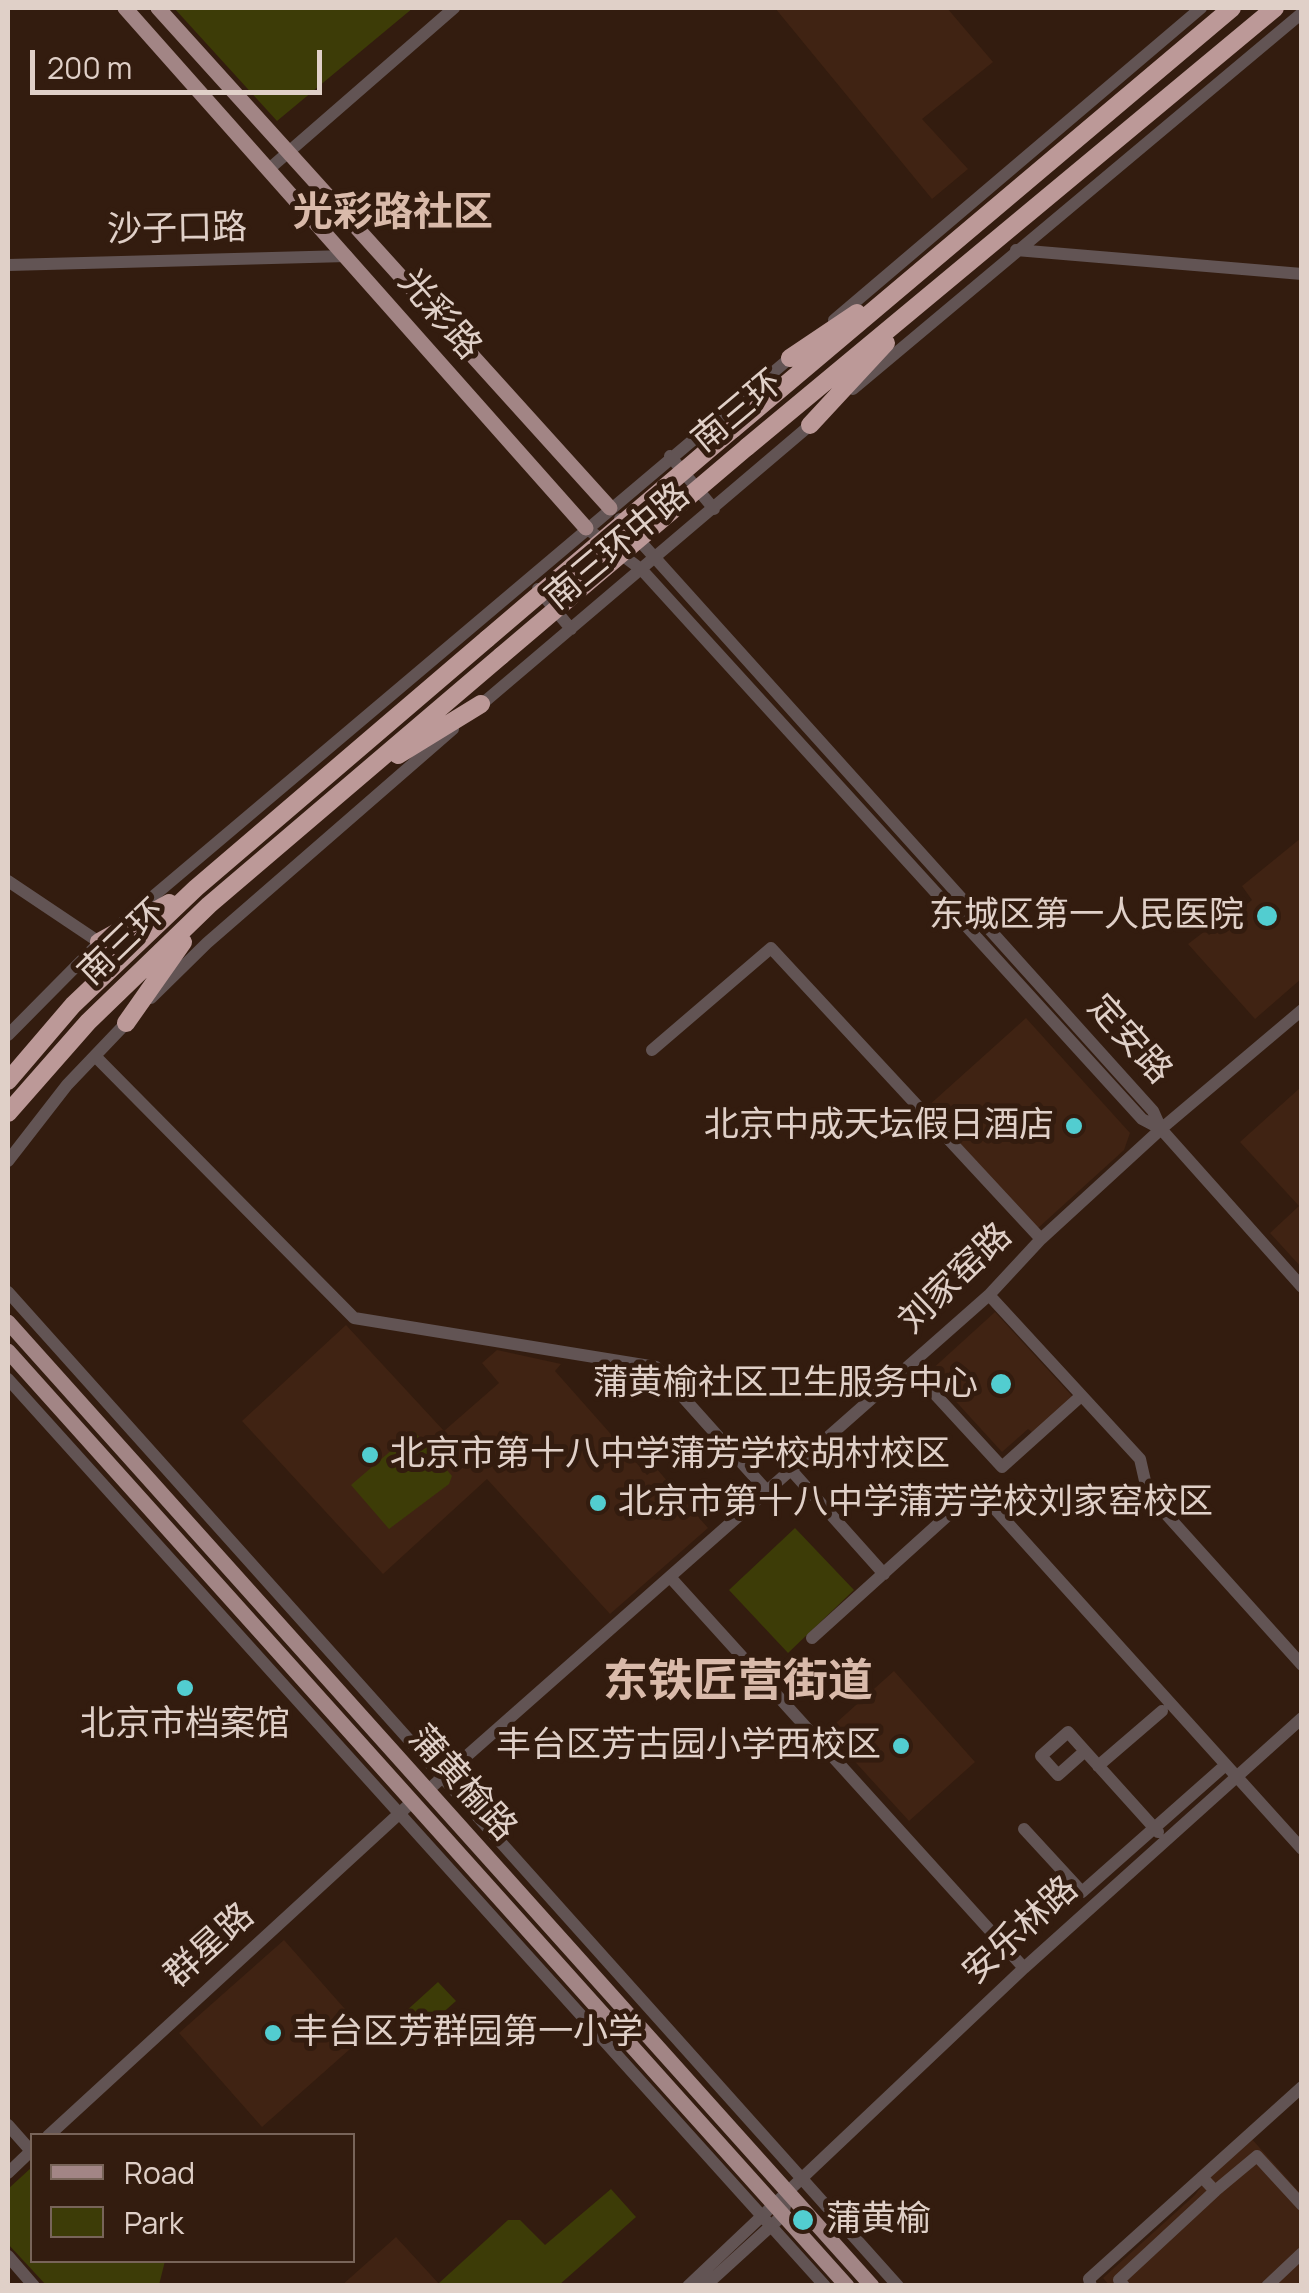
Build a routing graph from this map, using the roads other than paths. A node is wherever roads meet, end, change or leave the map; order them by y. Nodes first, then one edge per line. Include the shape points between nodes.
1 (126, 8) edge
2 (158, 8) edge
3 (454, 8) edge
4 (1201, 8) edge
5 (1232, 8) edge
6 (1274, 8) edge
7 (1283, 8) edge
8 (1302, 13) edge
9 (1260, 20) junction
10 (288, 152) junction
11 (269, 169) junction
12 (1016, 250) junction
13 (347, 256) junction
14 (936, 260) junction
15 (8, 264) edge
16 (1302, 274) edge
17 (938, 287) junction
18 (790, 358) junction
19 (810, 426) junction
20 (670, 456) junction
21 (610, 508) junction
22 (714, 509) junction
23 (586, 528) junction
24 (656, 558) junction
25 (642, 570) junction
26 (528, 577) junction
27 (571, 629) junction
28 (481, 704) junction
29 (350, 783) junction
30 (8, 880) edge
31 (196, 888) junction
32 (209, 905) junction
33 (99, 942) junction
34 (1302, 1010) edge
35 (126, 1023) junction
36 (8, 1035) edge
37 (652, 1050) dead end
38 (95, 1056) junction
39 (8, 1081) edge
40 (8, 1113) edge
41 (1161, 1130) junction
42 (8, 1161) edge
43 (1041, 1239) junction
44 (1302, 1287) edge
45 (8, 1292) edge
46 (989, 1295) junction
47 (8, 1322) edge
48 (8, 1351) edge
49 (908, 1366) junction
50 (8, 1379) edge
51 (1081, 1396) junction
52 (790, 1470) junction
53 (767, 1491) junction
54 (210, 1519) junction
55 (205, 1542) junction
56 (884, 1574) junction
57 (670, 1577) junction
58 (812, 1638) dead end
59 (1302, 1665) edge
60 (1162, 1711) dead end
61 (1302, 1718) edge
62 (1085, 1751) dead end
63 (1098, 1766) junction
64 (1220, 1768) dead end
65 (1236, 1776) junction
66 (442, 1778) junction
67 (428, 1791) junction
68 (413, 1801) junction
69 (399, 1814) junction
70 (1154, 1828) junction
71 (1024, 1830) dead end
72 (1166, 1841) junction
73 (1302, 1849) edge
74 (1024, 1968) junction
75 (1302, 2087) edge
76 (8, 2125) edge
77 (51, 2133) edge
78 (30, 2148) edge
79 (30, 2152) edge
80 (8, 2173) edge
81 (800, 2177) junction
82 (1202, 2177) junction
83 (1216, 2191) junction
84 (788, 2194) junction
85 (1302, 2205) edge
86 (778, 2210) junction
87 (766, 2222) junction
88 (1302, 2253) edge
89 (8, 2256) edge
90 (34, 2286) edge
91 (688, 2286) edge
92 (706, 2286) edge
93 (825, 2286) edge
94 (847, 2286) edge
95 (872, 2286) edge
96 (898, 2286) edge
97 (1092, 2286) edge
98 (1124, 2286) edge
99 (1267, 2286) edge

1 - 11 main road, 光彩路
2 - 10 main road, 光彩路
3 - 10 street
4 - 18 street, 南三环中路
5 - 14 highway, 南三环
6 - 9 highway
7 - 9 highway
8 - 12 street, 南三环中路
9 - 17 highway, 南三环
10 - 11 street
10 - 21 main road, 光彩路
11 - 13 main road, 光彩路
12 - 16 street
12 - 19 street, 南三环中路
13 - 15 street, 沙子口路
13 - 23 main road, 光彩路
14 - 18 highway
14 - 31 highway, 南三环, bridge
17 - 19 highway
17 - 29 highway, 南三环, bridge
18 - 20 street, 南三环中路
19 - 22 street, 南三环中路
20 - 21 street, 南三环中路
20 - 22 street
21 - 23 street, 南三环中路
21 - 24 street, 定安路
22 - 24 street, 南三环中路
23 - 25 street, 定安路
23 - 26 street, 南三环中路
24 - 25 street, 南三环中路
24 - 41 street, 定安路 via 1153,1110
25 - 27 street, 南三环中路
25 - 41 street, 定安路 via 1142,1120
26 - 27 street
26 - 33 street, 南三环中路
27 - 28 street, 南三环中路
28 - 29 highway
28 - 35 street, 南三环中路 via 207,943
29 - 32 highway, 南三环
30 - 33 street
31 - 33 highway
31 - 39 highway, 南三环 via 72,1005
32 - 35 highway
32 - 40 highway, 南三环 via 88,1022
33 - 36 street, 南三环中路
34 - 41 street, 刘家窑路
35 - 38 street, 南三环中路
37 - 43 street via 771,948
38 - 42 street, 南三环中路
38 - 53 street via 354,1318 656,1367
41 - 43 street, 刘家窑路
41 - 44 street
43 - 46 street, 刘家窑路
45 - 54 street
46 - 49 street, 刘家窑路
46 - 51 street
47 - 55 main road, 蒲黄榆路
48 - 68 main road, 蒲黄榆路
49 - 51 street via 1002,1467
49 - 52 street, 刘家窑路
50 - 69 street
51 - 59 street via 1140,1459 1148,1494
52 - 53 street, 刘家窑路
52 - 56 street
53 - 57 street, 刘家窑路
54 - 55 street
54 - 66 street
55 - 67 main road, 蒲黄榆路
56 - 58 street
56 - 65 street via 978,1489
57 - 66 street, 刘家窑路
57 - 74 street
60 - 63 street
61 - 65 street, 安乐林路
62 - 63 street
63 - 70 street
64 - 70 street
65 - 72 street, 安乐林路
65 - 73 street
66 - 67 street, 刘家窑路
66 - 81 street
67 - 84 main road, 蒲黄榆路
68 - 69 street, 群星路
68 - 86 main road, 蒲黄榆路
69 - 77 street, 群星路
69 - 87 street
70 - 71 street via 1082,1892
70 - 72 street
72 - 74 street, 安乐林路
74 - 81 street, 安乐林路
75 - 82 street
76 - 78 street
79 - 80 street
81 - 84 street, 安乐林路
81 - 96 street
82 - 83 street
82 - 97 street via 1088,2280
83 - 85 street via 1257,2156
83 - 98 street via 1119,2280
84 - 86 street, 安乐林路
84 - 95 main road, 蒲黄榆路
86 - 87 street, 安乐林路
86 - 94 main road, 蒲黄榆路
87 - 91 street
87 - 92 street
87 - 93 street
88 - 99 street
89 - 90 street

